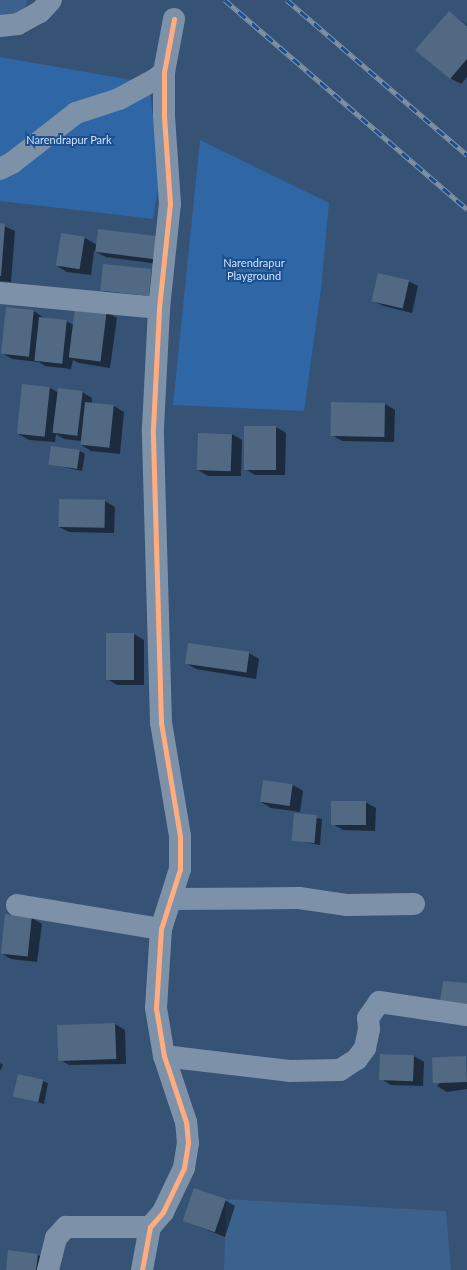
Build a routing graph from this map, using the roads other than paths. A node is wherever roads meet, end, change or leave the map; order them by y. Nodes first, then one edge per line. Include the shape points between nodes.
1 (51, 0) edge
2 (174, 19) dead end
3 (0, 26) edge
4 (164, 72) junction
5 (0, 169) edge
6 (0, 293) edge
7 (159, 308) junction
8 (171, 899) junction
9 (414, 904) dead end
10 (17, 905) dead end
11 (160, 929) junction
12 (467, 1015) edge
13 (164, 1056) junction
14 (150, 1227) junction
15 (48, 1270) edge
16 (142, 1270) edge

1 - 3 street via 40,12 18,24
2 - 4 street
4 - 5 street via 119,99 76,112 12,163
4 - 7 street via 170,204
6 - 7 street
7 - 8 street via 153,428 161,723 180,836 180,869
8 - 9 street via 299,898 347,905
8 - 11 street
10 - 11 street
11 - 13 street via 156,1008
12 - 13 street via 379,1002 368,1018 369,1029 365,1048 357,1059 340,1070 289,1071
13 - 14 street via 186,1122 188,1143 184,1168 163,1212
14 - 15 street via 66,1227 56,1238
14 - 16 street

